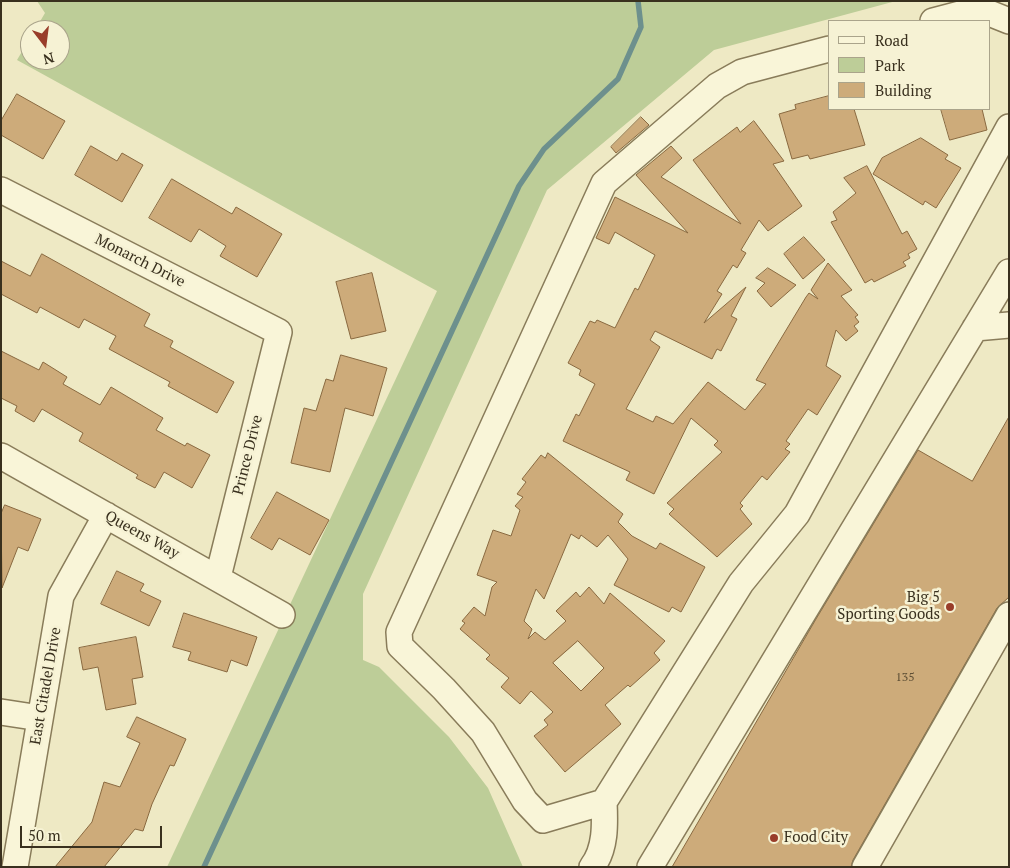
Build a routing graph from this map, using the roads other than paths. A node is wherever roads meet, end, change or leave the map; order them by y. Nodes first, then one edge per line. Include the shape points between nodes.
1 (937, 20) edge
2 (1009, 21) edge
3 (828, 49) edge
4 (1009, 127) edge
5 (1, 190) edge
6 (1009, 272) edge
7 (1009, 325) edge
8 (975, 328) junction
9 (279, 332) joint
10 (1, 456) edge
11 (106, 515) junction
12 (218, 577) junction
13 (282, 615) dead end
14 (1009, 616) edge
15 (1, 712) edge
16 (40, 718) junction
17 (604, 802) junction
18 (15, 867) edge
19 (592, 867) edge
20 (650, 867) edge
21 (865, 867) edge

1 - 2 street via 979,9
3 - 17 street via 742,72 717,86 604,183 400,632 400,646 483,732 525,801 543,820
4 - 17 street via 796,514 741,583
5 - 9 street, Monarch Drive
6 - 8 street
7 - 8 street
8 - 20 street
9 - 12 street, Prince Drive
10 - 11 street, Queens Way
11 - 12 street, Queens Way
11 - 16 street, East Citadel Drive via 61,596
12 - 13 street, Queens Way
14 - 21 street
15 - 16 street
16 - 18 street, East Citadel Drive
17 - 19 street via 605,824 600,857

